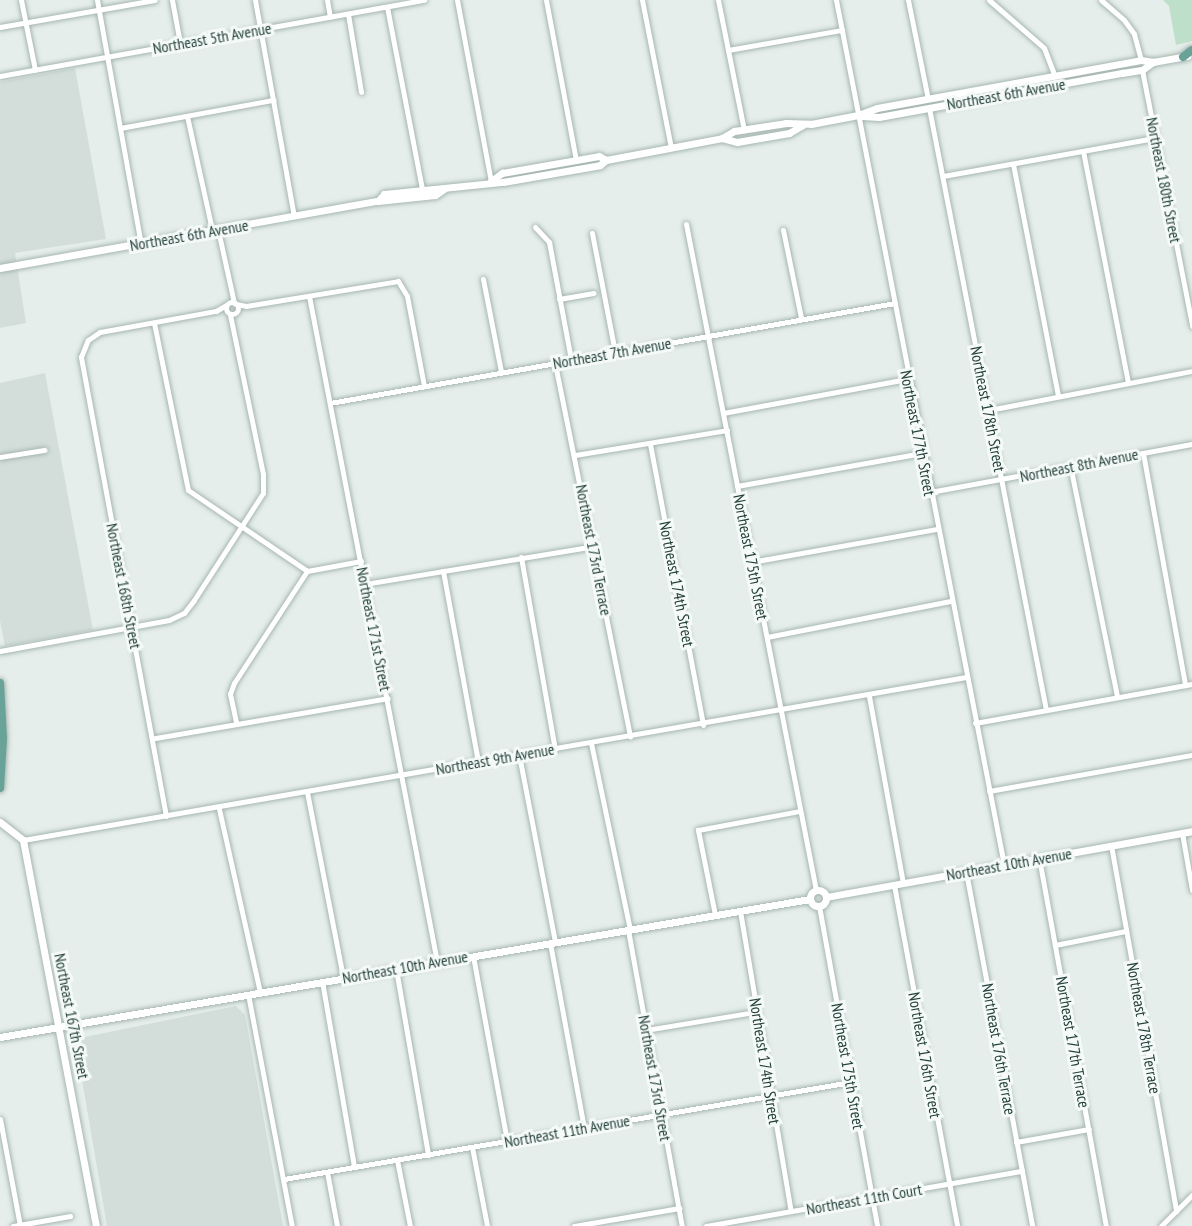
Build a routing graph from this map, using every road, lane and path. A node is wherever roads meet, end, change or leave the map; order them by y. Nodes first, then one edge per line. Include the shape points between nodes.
1 (21, 0) edge
2 (97, 0) edge
3 (155, 0) edge
4 (172, 0) edge
5 (255, 0) edge
6 (327, 0) edge
7 (424, 0) edge
8 (457, 0) edge
9 (546, 0) edge
10 (642, 0) edge
11 (718, 0) edge
12 (836, 0) edge
13 (908, 0) edge
14 (989, 0) edge
15 (1101, 0) edge
16 (399, 2) edge
17 (387, 7) junction
18 (99, 11) junction
19 (348, 14) junction
20 (330, 17) junction
21 (25, 23) junction
22 (0, 27) edge
23 (260, 29) junction
24 (842, 30) junction
25 (180, 43) junction
26 (728, 50) junction
27 (1192, 50) edge
28 (107, 56) junction
29 (1188, 56) edge
30 (1141, 60) junction
31 (1153, 62) junction
32 (35, 70) junction
33 (1142, 70) junction
34 (0, 76) edge
35 (1055, 76) junction
36 (361, 92) dead end
37 (928, 99) junction
38 (273, 100) junction
39 (929, 108) junction
40 (187, 116) junction
41 (858, 116) junction
42 (802, 125) junction
43 (120, 128) junction
44 (744, 130) junction
45 (722, 138) junction
46 (1155, 138) junction
47 (671, 148) junction
48 (1083, 152) junction
49 (576, 160) junction
50 (606, 160) junction
51 (1013, 164) junction
52 (943, 176) junction
53 (491, 181) junction
54 (422, 188) junction
55 (444, 189) junction
56 (378, 201) junction
57 (294, 216) junction
58 (686, 224) dead end
59 (535, 227) dead end
60 (215, 230) junction
61 (783, 230) dead end
62 (592, 232) dead end
63 (141, 244) junction
64 (0, 268) edge
65 (483, 279) dead end
66 (593, 293) dead end
67 (309, 296) junction
68 (559, 299) junction
69 (895, 303) junction
70 (231, 304) junction
71 (246, 306) junction
72 (216, 311) junction
73 (233, 313) junction
74 (801, 318) junction
75 (154, 323) junction
76 (1192, 326) edge
77 (708, 336) junction
78 (615, 353) junction
79 (571, 360) junction
80 (555, 364) junction
81 (1192, 371) edge
82 (501, 372) junction
83 (907, 379) junction
84 (1128, 382) junction
85 (424, 386) junction
86 (1058, 396) junction
87 (330, 403) junction
88 (988, 410) junction
89 (723, 412) junction
90 (727, 430) junction
91 (650, 444) junction
92 (1192, 444) edge
93 (44, 450) dead end
94 (922, 453) junction
95 (1143, 453) junction
96 (575, 455) junction
97 (0, 457) edge
98 (1070, 465) junction
99 (1001, 480) junction
100 (736, 486) junction
101 (930, 492) junction
102 (244, 526) junction
103 (937, 529) junction
104 (594, 546) junction
105 (521, 557) junction
106 (361, 561) junction
107 (752, 562) junction
108 (307, 571) junction
109 (443, 571) junction
110 (365, 584) junction
111 (951, 601) junction
112 (132, 628) junction
113 (767, 637) junction
114 (0, 651) edge
115 (966, 677) junction
116 (0, 683) edge
117 (1189, 684) edge
118 (869, 696) junction
119 (1117, 697) junction
120 (388, 698) junction
121 (781, 710) junction
122 (1046, 710) junction
123 (236, 722) junction
124 (975, 723) junction
125 (703, 725) junction
126 (630, 737) junction
127 (154, 738) junction
128 (591, 743) junction
129 (555, 749) junction
130 (519, 755) junction
131 (1192, 755) edge
132 (478, 761) junction
133 (402, 776) junction
134 (0, 788) edge
135 (989, 791) junction
136 (307, 792) junction
137 (219, 809) junction
138 (800, 812) junction
139 (166, 816) junction
140 (0, 822) edge
141 (1192, 831) edge
142 (1182, 833) junction
143 (23, 840) junction
144 (1111, 845) junction
145 (1040, 858) junction
146 (1004, 865) junction
147 (966, 872) junction
148 (903, 883) junction
149 (894, 885) junction
150 (816, 890) junction
151 (1192, 890) edge
152 (825, 897) junction
153 (810, 899) junction
154 (819, 906) junction
155 (740, 911) junction
156 (715, 915) junction
157 (629, 930) junction
158 (1126, 931) junction
159 (553, 943) junction
160 (1055, 945) junction
161 (473, 956) junction
162 (437, 962) junction
163 (396, 969) junction
164 (343, 978) junction
165 (322, 981) junction
166 (260, 992) junction
167 (248, 994) junction
168 (755, 1012) junction
169 (59, 1026) junction
170 (646, 1030) junction
171 (0, 1037) edge
172 (851, 1082) junction
173 (769, 1096) junction
174 (662, 1115) junction
175 (0, 1119) edge
176 (584, 1128) junction
177 (1089, 1129) junction
178 (507, 1141) junction
179 (1016, 1142) junction
180 (472, 1147) junction
181 (428, 1155) junction
182 (397, 1160) junction
183 (354, 1167) junction
184 (1022, 1171) junction
185 (327, 1172) junction
186 (284, 1179) junction
187 (949, 1184) junction
188 (1192, 1195) edge
189 (872, 1197) junction
190 (679, 1208) junction
191 (791, 1211) junction
192 (1176, 1211) junction
193 (70, 1216) dead end
194 (17, 1226) edge
195 (96, 1226) edge
196 (292, 1226) edge
197 (337, 1226) edge
198 (410, 1226) edge
199 (487, 1226) edge
200 (574, 1226) edge
201 (682, 1226) edge
202 (706, 1226) edge
203 (877, 1226) edge
204 (957, 1226) edge
205 (1032, 1226) edge
206 (1106, 1226) edge
207 (1161, 1226) edge

1 - 21 street
2 - 18 street
3 - 18 street
4 - 25 street
5 - 23 street
6 - 20 street
7 - 16 street, Northeast 5th Avenue
8 - 53 street
9 - 49 street
10 - 47 street
11 - 26 street
12 - 24 street, Northeast 177th Street
13 - 37 street
14 - 35 street via 1044,48
15 - 30 street via 1134,34
16 - 17 street, Northeast 5th Avenue
17 - 19 street, Northeast 5th Avenue
17 - 54 street
18 - 21 street
18 - 28 street
19 - 20 street, Northeast 5th Avenue
19 - 36 street
20 - 23 street, Northeast 5th Avenue
21 - 22 street
21 - 32 street
23 - 25 street, Northeast 5th Avenue
23 - 38 street
24 - 26 street
24 - 41 street, Northeast 177th Street
25 - 28 street, Northeast 5th Avenue
26 - 44 street
27 - 29 main road
28 - 32 street, Northeast 5th Avenue
28 - 43 street
29 - 31 main road, Northeast 6th Avenue
30 - 31 main road, Northeast 6th Avenue
30 - 35 main road, Northeast 6th Avenue
31 - 33 main road, Northeast 6th Avenue
32 - 34 street, Northeast 5th Avenue
33 - 39 main road, Northeast 6th Avenue
33 - 46 street, Northeast 180th Street
35 - 37 main road, Northeast 6th Avenue
37 - 41 main road, Northeast 6th Avenue via 877,108
38 - 40 street
38 - 57 street
39 - 41 main road, Northeast 6th Avenue via 879,117
39 - 52 street, Northeast 178th Street
40 - 43 street
40 - 60 street
41 - 42 main road, Northeast 6th Avenue
41 - 69 street, Northeast 177th Street
42 - 44 main road, Northeast 6th Avenue via 786,123
42 - 45 main road, Northeast 6th Avenue via 789,133 736,142
43 - 63 street
44 - 45 main road, Northeast 6th Avenue
45 - 47 main road, Northeast 6th Avenue
46 - 48 street
46 - 76 street, Northeast 180th Street
47 - 50 main road, Northeast 6th Avenue
48 - 51 street
48 - 84 street
49 - 50 main road, Northeast 6th Avenue via 598,156
49 - 53 main road, Northeast 6th Avenue via 502,173
50 - 53 main road, Northeast 6th Avenue via 600,165
51 - 52 street
51 - 86 street
52 - 88 street, Northeast 178th Street
53 - 55 main road, Northeast 6th Avenue
54 - 55 main road, Northeast 6th Avenue
54 - 56 main road, Northeast 6th Avenue via 384,194
55 - 56 main road, Northeast 6th Avenue via 435,195
56 - 57 main road, Northeast 6th Avenue
57 - 60 main road, Northeast 6th Avenue
58 - 77 street, Northeast 175th Street
59 - 68 street via 549,242
60 - 63 main road, Northeast 6th Avenue
60 - 70 street
61 - 74 street
62 - 78 street
63 - 64 main road, Northeast 6th Avenue
65 - 82 street
66 - 68 street
67 - 71 street
67 - 85 street via 393,280 400,283 407,297
67 - 87 street, Northeast 171st Street
68 - 79 street
69 - 74 street, Northeast 7th Avenue
69 - 83 street, Northeast 177th Street
70 - 71 street
70 - 72 street
70 - 73 street
70 - 73 street
71 - 73 street
72 - 73 street
72 - 75 street
73 - 102 street via 263,474 263,493
74 - 77 street, Northeast 7th Avenue
75 - 102 street via 184,481 188,490
75 - 112 street, Northeast 168th Street via 100,332 88,340 81,357
77 - 78 street, Northeast 7th Avenue
77 - 89 street, Northeast 175th Street
78 - 79 street, Northeast 7th Avenue
79 - 80 street, Northeast 7th Avenue
80 - 82 street, Northeast 7th Avenue
80 - 96 street, Northeast 173rd Terrace
81 - 84 street
82 - 85 street, Northeast 7th Avenue
83 - 89 street
83 - 94 street, Northeast 177th Street
84 - 86 street
85 - 87 street, Northeast 7th Avenue
86 - 88 street
87 - 106 street, Northeast 171st Street
88 - 99 street, Northeast 178th Street
89 - 90 street, Northeast 175th Street
90 - 91 street
90 - 100 street, Northeast 175th Street
91 - 96 street
91 - 125 street, Northeast 174th Street
92 - 95 street, Northeast 8th Avenue
93 - 97 street
94 - 100 street
94 - 101 street, Northeast 177th Street
95 - 98 street, Northeast 8th Avenue
95 - 117 street
96 - 104 street, Northeast 173rd Terrace
98 - 99 street, Northeast 8th Avenue
98 - 119 street
99 - 101 street, Northeast 8th Avenue
99 - 122 street, Northeast 178th Street
100 - 107 street, Northeast 175th Street
101 - 103 street, Northeast 177th Street
102 - 108 street
102 - 112 street via 184,613
103 - 107 street
103 - 111 street, Northeast 177th Street
104 - 105 street
104 - 126 street, Northeast 173rd Terrace
105 - 109 street
105 - 129 street
106 - 108 street
106 - 110 street, Northeast 171st Street
107 - 113 street, Northeast 175th Street
108 - 123 street via 234,683 230,694
109 - 110 street
109 - 132 street
110 - 120 street, Northeast 171st Street
111 - 113 street
111 - 115 street, Northeast 177th Street
112 - 114 street
112 - 127 street, Northeast 168th Street
113 - 121 street, Northeast 175th Street
115 - 118 street, Northeast 9th Avenue
115 - 124 street, Northeast 177th Street
116 - 134 main road
117 - 119 street
118 - 121 street, Northeast 9th Avenue
118 - 148 street
119 - 122 street
120 - 123 street
120 - 133 street, Northeast 171st Street
121 - 125 street, Northeast 9th Avenue
121 - 138 street, Northeast 175th Street
122 - 124 street
123 - 127 street
124 - 135 street, Northeast 177th Street
125 - 126 street, Northeast 9th Avenue
126 - 128 street, Northeast 9th Avenue
127 - 139 street, Northeast 168th Street
128 - 129 street, Northeast 9th Avenue
128 - 157 street, Northeast 173rd Street
129 - 130 street, Northeast 9th Avenue
130 - 132 street, Northeast 9th Avenue
130 - 159 street
131 - 135 street
132 - 133 street, Northeast 9th Avenue
133 - 136 street, Northeast 9th Avenue
133 - 162 street, Northeast 171st Street
135 - 146 street, Northeast 177th Street
136 - 137 street, Northeast 9th Avenue
136 - 164 street
137 - 139 street, Northeast 9th Avenue
137 - 166 street
138 - 150 street, Northeast 175th Street
138 - 156 street via 698,830
139 - 143 street, Northeast 9th Avenue
140 - 143 main road
141 - 142 main road, Northeast 10th Avenue
142 - 144 main road, Northeast 10th Avenue
142 - 151 street
143 - 169 main road, Northeast 167th Street
144 - 145 main road, Northeast 10th Avenue
144 - 158 street, Northeast 178th Terrace
145 - 146 main road, Northeast 10th Avenue
145 - 160 street, Northeast 177th Terrace
146 - 147 main road, Northeast 10th Avenue
147 - 148 main road, Northeast 10th Avenue
147 - 179 street, Northeast 176th Terrace
148 - 149 main road, Northeast 10th Avenue
149 - 152 main road, Northeast 10th Avenue
149 - 187 street, Northeast 176th Street
150 - 152 main road
150 - 153 main road
152 - 154 main road
153 - 154 main road
153 - 155 main road, Northeast 10th Avenue
154 - 172 street, Northeast 175th Street
155 - 156 main road, Northeast 10th Avenue
155 - 168 street, Northeast 174th Street via 755,991
156 - 157 main road, Northeast 10th Avenue
157 - 159 main road, Northeast 10th Avenue
157 - 170 street, Northeast 173rd Street
158 - 160 street
158 - 192 street, Northeast 178th Terrace
159 - 161 main road, Northeast 10th Avenue
159 - 176 street
160 - 177 street, Northeast 177th Terrace
161 - 162 main road, Northeast 10th Avenue
161 - 178 street
162 - 163 main road, Northeast 10th Avenue
163 - 164 main road, Northeast 10th Avenue
163 - 181 street
164 - 165 main road, Northeast 10th Avenue
165 - 166 main road, Northeast 10th Avenue
165 - 183 street
166 - 167 main road, Northeast 10th Avenue
167 - 169 main road, Northeast 10th Avenue
167 - 186 street
168 - 170 street
168 - 173 street, Northeast 174th Street
169 - 171 main road, Northeast 10th Avenue
169 - 195 main road, Northeast 167th Street
170 - 174 street, Northeast 173rd Street
172 - 173 street, Northeast 11th Avenue
172 - 189 street, Northeast 175th Street
173 - 174 street, Northeast 11th Avenue
173 - 191 street, Northeast 174th Street
174 - 176 street, Northeast 11th Avenue
174 - 190 street, Northeast 173rd Street
175 - 194 street
176 - 178 street, Northeast 11th Avenue
177 - 179 street
177 - 206 street, Northeast 177th Terrace
178 - 180 street, Northeast 11th Avenue
179 - 184 street, Northeast 176th Terrace
180 - 181 street, Northeast 11th Avenue
180 - 199 street
181 - 182 street, Northeast 11th Avenue
182 - 183 street, Northeast 11th Avenue
182 - 198 street
183 - 185 street, Northeast 11th Avenue
184 - 187 street, Northeast 11th Court
184 - 205 street, Northeast 176th Terrace
185 - 186 street, Northeast 11th Avenue
185 - 197 street
186 - 196 street
187 - 189 street, Northeast 11th Court
187 - 204 street, Northeast 176th Street
188 - 192 street
189 - 191 street, Northeast 11th Court
189 - 203 street, Northeast 175th Street
190 - 200 street
190 - 201 street, Northeast 173rd Street
191 - 202 street, Northeast 11th Court
192 - 207 street
193 - 194 street

